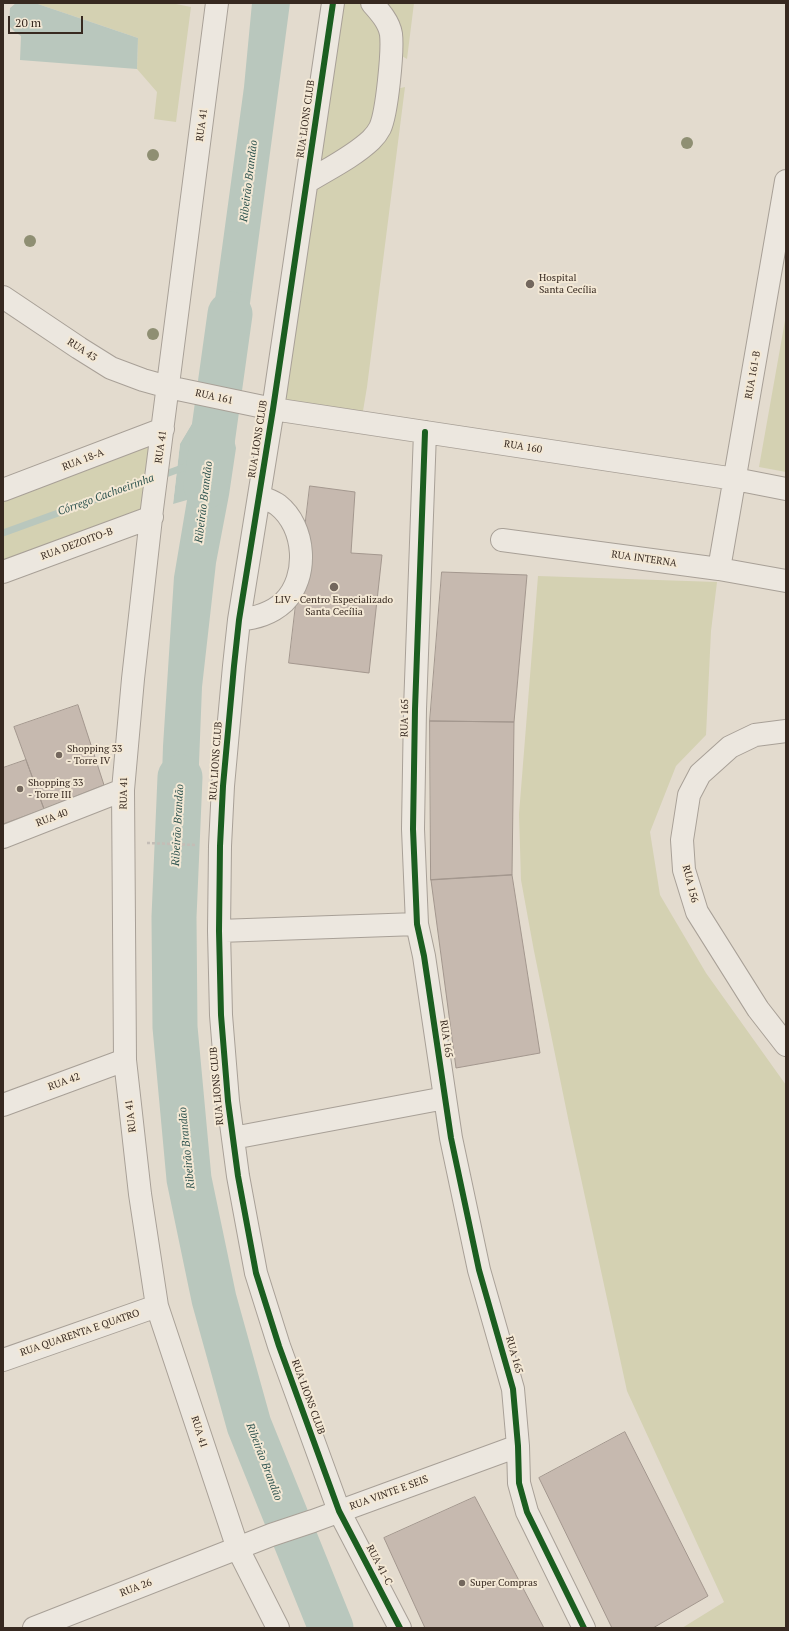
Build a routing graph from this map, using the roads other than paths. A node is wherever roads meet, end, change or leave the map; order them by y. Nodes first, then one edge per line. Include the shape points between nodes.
1 (217, 3) edge
2 (333, 3) edge
3 (372, 3) edge
4 (786, 181) edge
5 (307, 182) junction
6 (3, 297) edge
7 (171, 390) junction
8 (267, 408) junction
9 (163, 429) junction
10 (425, 432) junction
11 (735, 479) junction
12 (786, 489) edge
13 (3, 490) edge
14 (259, 496) junction
15 (152, 513) junction
16 (502, 540) dead end
17 (719, 569) junction
18 (3, 572) edge
19 (786, 581) edge
20 (239, 620) junction
21 (786, 731) edge
22 (123, 790) junction
23 (3, 837) edge
24 (417, 924) junction
25 (219, 931) junction
26 (786, 1045) edge
27 (125, 1060) junction
28 (445, 1098) junction
29 (3, 1105) edge
30 (232, 1138) junction
31 (157, 1306) junction
32 (3, 1360) edge
33 (518, 1446) junction
34 (339, 1511) junction
35 (238, 1549) junction
36 (34, 1628) edge
37 (278, 1628) edge
38 (400, 1628) edge
39 (584, 1628) edge

1 - 7 street, RUA 41
2 - 5 street, RUA LIONS CLUB
3 - 5 street via 387,23 391,34 383,118 371,140
4 - 11 street, RUA 161-B
5 - 8 street, RUA LIONS CLUB
6 - 7 street, RUA 43 via 111,368
7 - 8 street, RUA 161
7 - 9 street, RUA 41
8 - 10 street, RUA 160
8 - 14 street, RUA LIONS CLUB
9 - 13 street, RUA 18-A
9 - 15 street, RUA 41
10 - 11 street, RUA 160
10 - 24 street, RUA 165 via 413,822
11 - 12 street, RUA 160
11 - 17 street, RUA 161-B
14 - 20 street, RUA LIONS CLUB
14 - 20 street via 278,505 289,516 297,530 301,544 299,574 294,588 284,602 258,617
15 - 18 street, RUA DEZOITO-B
15 - 22 street, RUA 41
16 - 17 street, RUA INTERNA
17 - 19 street, RUA INTERNA
20 - 25 street, RUA LIONS CLUB via 220,846
21 - 26 street, RUA 156 via 755,735 730,747 700,774 689,795 682,840 684,870 697,912 758,1009
22 - 23 street, RUA 40
22 - 27 street, RUA 41
24 - 25 street
24 - 28 street, RUA 165
25 - 30 street, RUA LIONS CLUB via 221,1015
27 - 29 street, RUA 42
27 - 31 street, RUA 41 via 140,1194
28 - 30 street
28 - 33 street, RUA 165 via 479,1270 513,1389
30 - 34 street, RUA LIONS CLUB via 256,1273 279,1346
31 - 32 street, RUA QUARENTA E QUATRO
31 - 35 street, RUA 41
33 - 34 street, RUA VINTE E SEIS
33 - 39 street, RUA 165 via 519,1483 527,1512
34 - 35 street, RUA VINTE E SEIS
34 - 38 street, RUA 41-C
35 - 36 street, RUA 26
35 - 37 street, RUA 41

